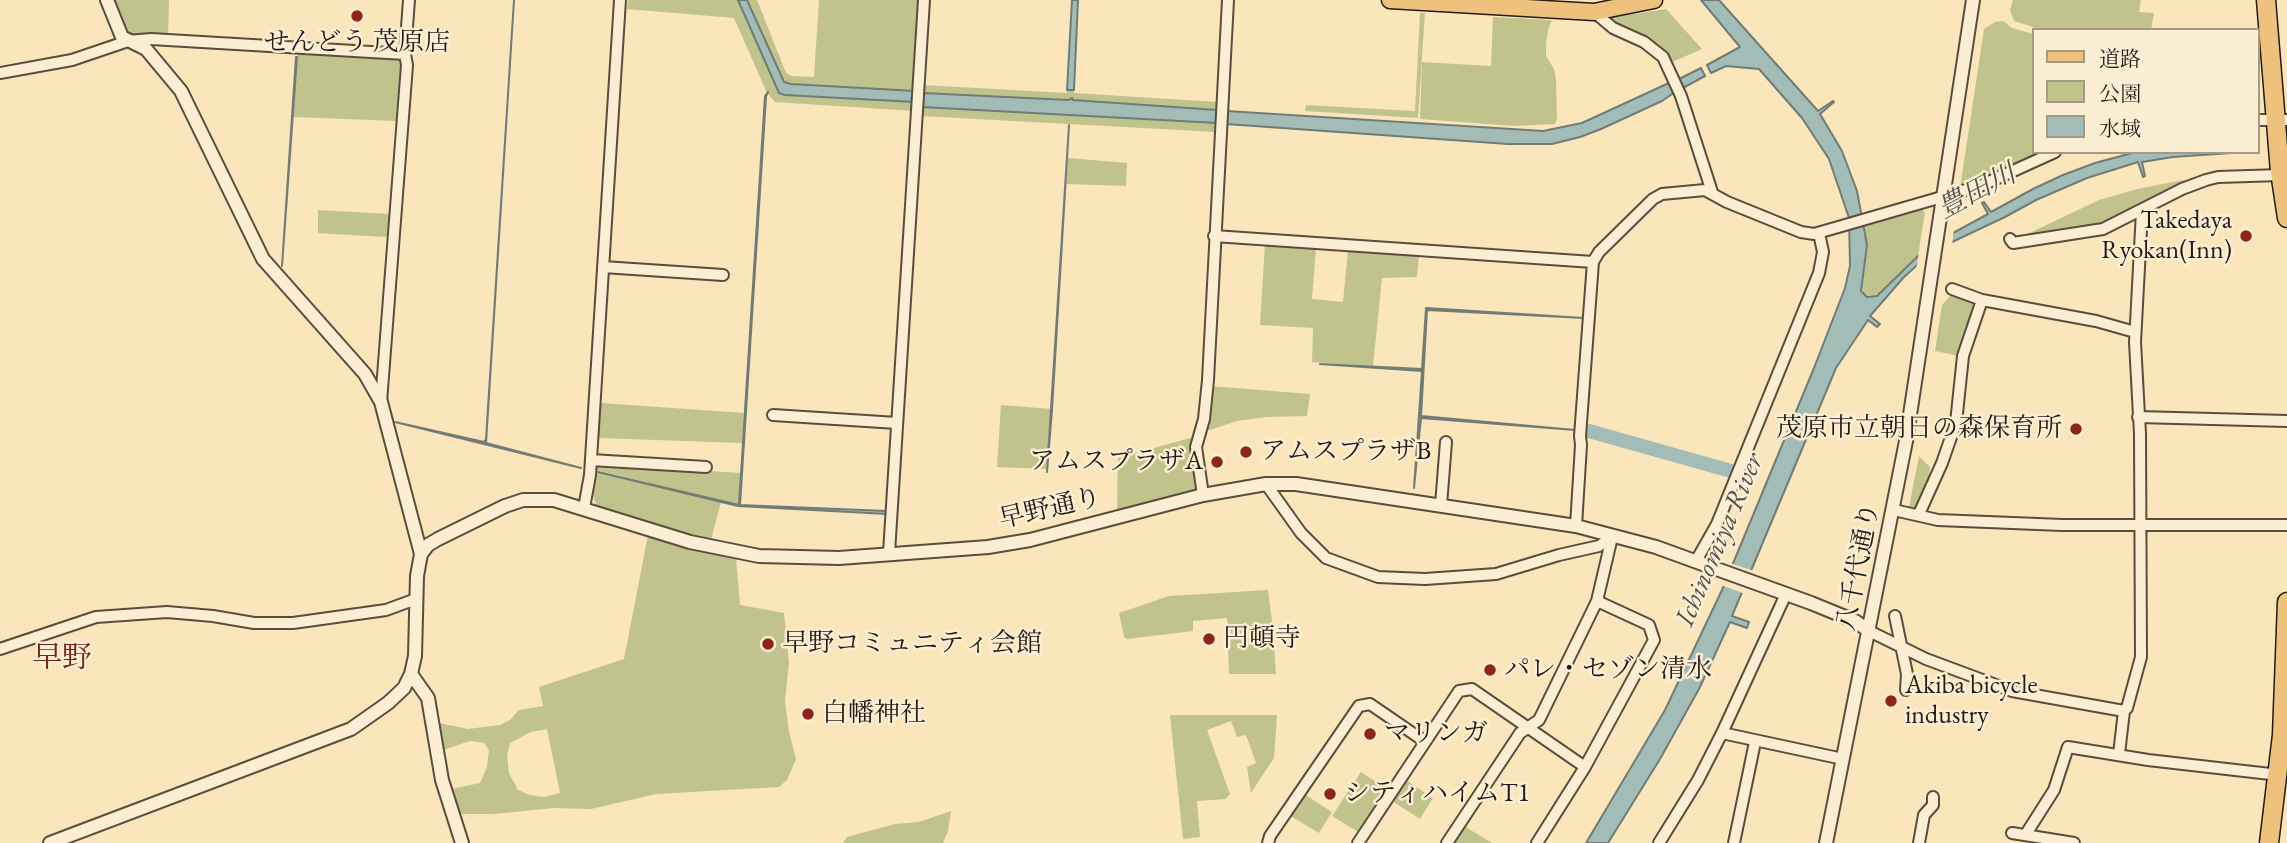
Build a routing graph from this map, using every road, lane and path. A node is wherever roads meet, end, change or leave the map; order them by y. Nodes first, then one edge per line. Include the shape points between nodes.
1 (107, 0) edge
2 (409, 0) edge
3 (620, 0) edge
4 (924, 0) edge
5 (1228, 0) edge
6 (1390, 0) edge
7 (1654, 0) edge
8 (1973, 0) edge
9 (2266, 0) edge
10 (1614, 3) edge
11 (1594, 12) junction
12 (128, 41) junction
13 (405, 54) junction
14 (0, 73) edge
15 (2259, 120) edge
16 (2280, 122) edge
17 (2051, 154) edge
18 (2280, 172) junction
19 (1712, 192) junction
20 (1943, 202) junction
21 (2142, 211) junction
22 (2287, 218) edge
23 (1821, 232) junction
24 (1214, 236) junction
25 (2010, 239) dead end
26 (1593, 262) junction
27 (603, 267) junction
28 (723, 275) dead end
29 (1952, 289) dead end
30 (1982, 300) junction
31 (2135, 332) junction
32 (382, 402) junction
33 (773, 415) dead end
34 (2138, 417) junction
35 (2287, 421) edge
36 (897, 424) junction
37 (1446, 442) dead end
38 (591, 460) junction
39 (706, 467) dead end
40 (1266, 484) junction
41 (1203, 495) junction
42 (1441, 505) junction
43 (584, 508) junction
44 (1894, 510) junction
45 (1919, 514) junction
46 (2141, 525) junction
47 (2287, 525) edge
48 (1576, 526) junction
49 (1612, 537) junction
50 (889, 553) junction
51 (421, 554) junction
52 (1698, 562) junction
53 (1781, 593) junction
54 (415, 599) junction
55 (1597, 601) junction
56 (2287, 602) edge
57 (1895, 616) dead end
58 (1869, 631) junction
59 (1901, 648) junction
60 (0, 649) edge
61 (411, 674) junction
62 (1906, 690) dead end
63 (2286, 693) edge
64 (2124, 712) junction
65 (1529, 729) junction
66 (1723, 733) junction
67 (1424, 741) junction
68 (1755, 742) junction
69 (2119, 754) junction
70 (1843, 759) junction
71 (1585, 767) junction
72 (2279, 775) junction
73 (1933, 797) dead end
74 (2012, 833) dead end
75 (2026, 834) junction
76 (50, 843) edge
77 (462, 843) edge
78 (1269, 843) edge
79 (1358, 843) edge
80 (1447, 843) edge
81 (1537, 843) edge
82 (1658, 843) edge
83 (1734, 843) edge
84 (1826, 843) edge
85 (1919, 843) edge
86 (2074, 843) edge
87 (2269, 843) edge

1 - 12 street
2 - 13 street
3 - 27 street
4 - 36 street
5 - 24 street
6 - 11 main road
7 - 10 main road
8 - 20 street
9 - 16 highway
10 - 11 main road
11 - 19 street via 1663,57 1681,96
12 - 13 street
12 - 14 street via 72,61
12 - 32 street via 146,49 181,91 263,259 365,374
13 - 32 street
15 - 16 street
16 - 18 highway
17 - 20 street
18 - 21 street via 2206,180
18 - 22 highway
19 - 23 street via 1801,232
19 - 26 street via 1657,196
20 - 23 street
20 - 44 street, 八千代通り
21 - 25 street via 2103,229 2013,243
21 - 31 street
23 - 52 street via 1819,273
24 - 26 street
24 - 41 street via 1204,419 1196,447
26 - 48 street
27 - 28 street
27 - 38 street
29 - 30 street
30 - 31 street
30 - 45 street via 1963,356 1956,423
31 - 34 street
32 - 51 street
33 - 36 street
34 - 35 street
34 - 46 street
36 - 50 street
37 - 42 street
38 - 39 street
38 - 43 street
40 - 41 street, 早野通り
40 - 42 street, 早野通り via 1296,484
40 - 49 street via 1301,533 1326,558 1378,577 1496,574 1599,546
41 - 50 street, 早野通り via 1030,540
42 - 48 street, 早野通り
43 - 50 street, 早野通り via 690,542 759,556 839,558
43 - 51 street, 早野通り via 554,500 523,500 438,539
44 - 45 street
44 - 58 street, 八千代通り
45 - 46 street via 1938,520
46 - 47 street
46 - 64 street via 2141,657
48 - 49 street, 早野通り
49 - 52 street, 早野通り
49 - 55 street
51 - 54 street
52 - 53 street, 早野通り
53 - 58 street
53 - 66 street
54 - 60 street via 386,610 293,623 167,612 96,617
54 - 61 street
55 - 65 street via 1539,720
55 - 71 street via 1649,625 1654,640
56 - 63 highway
57 - 59 street
58 - 59 street
58 - 70 street, 八千代通り
59 - 62 street
59 - 64 street via 2012,691
61 - 76 street via 388,704 351,729
61 - 77 street via 428,698 442,780
63 - 72 highway
64 - 69 street
65 - 67 street via 1472,689 1459,691
65 - 71 street
65 - 80 street via 1520,733
66 - 68 street
66 - 82 street
67 - 78 street via 1370,704 1359,706
67 - 79 street
68 - 70 street
68 - 83 street
69 - 72 street
69 - 75 street via 2068,747 2054,790
70 - 84 street, 八千代通り
71 - 81 street
72 - 87 highway
73 - 85 street
74 - 75 street
75 - 86 street

